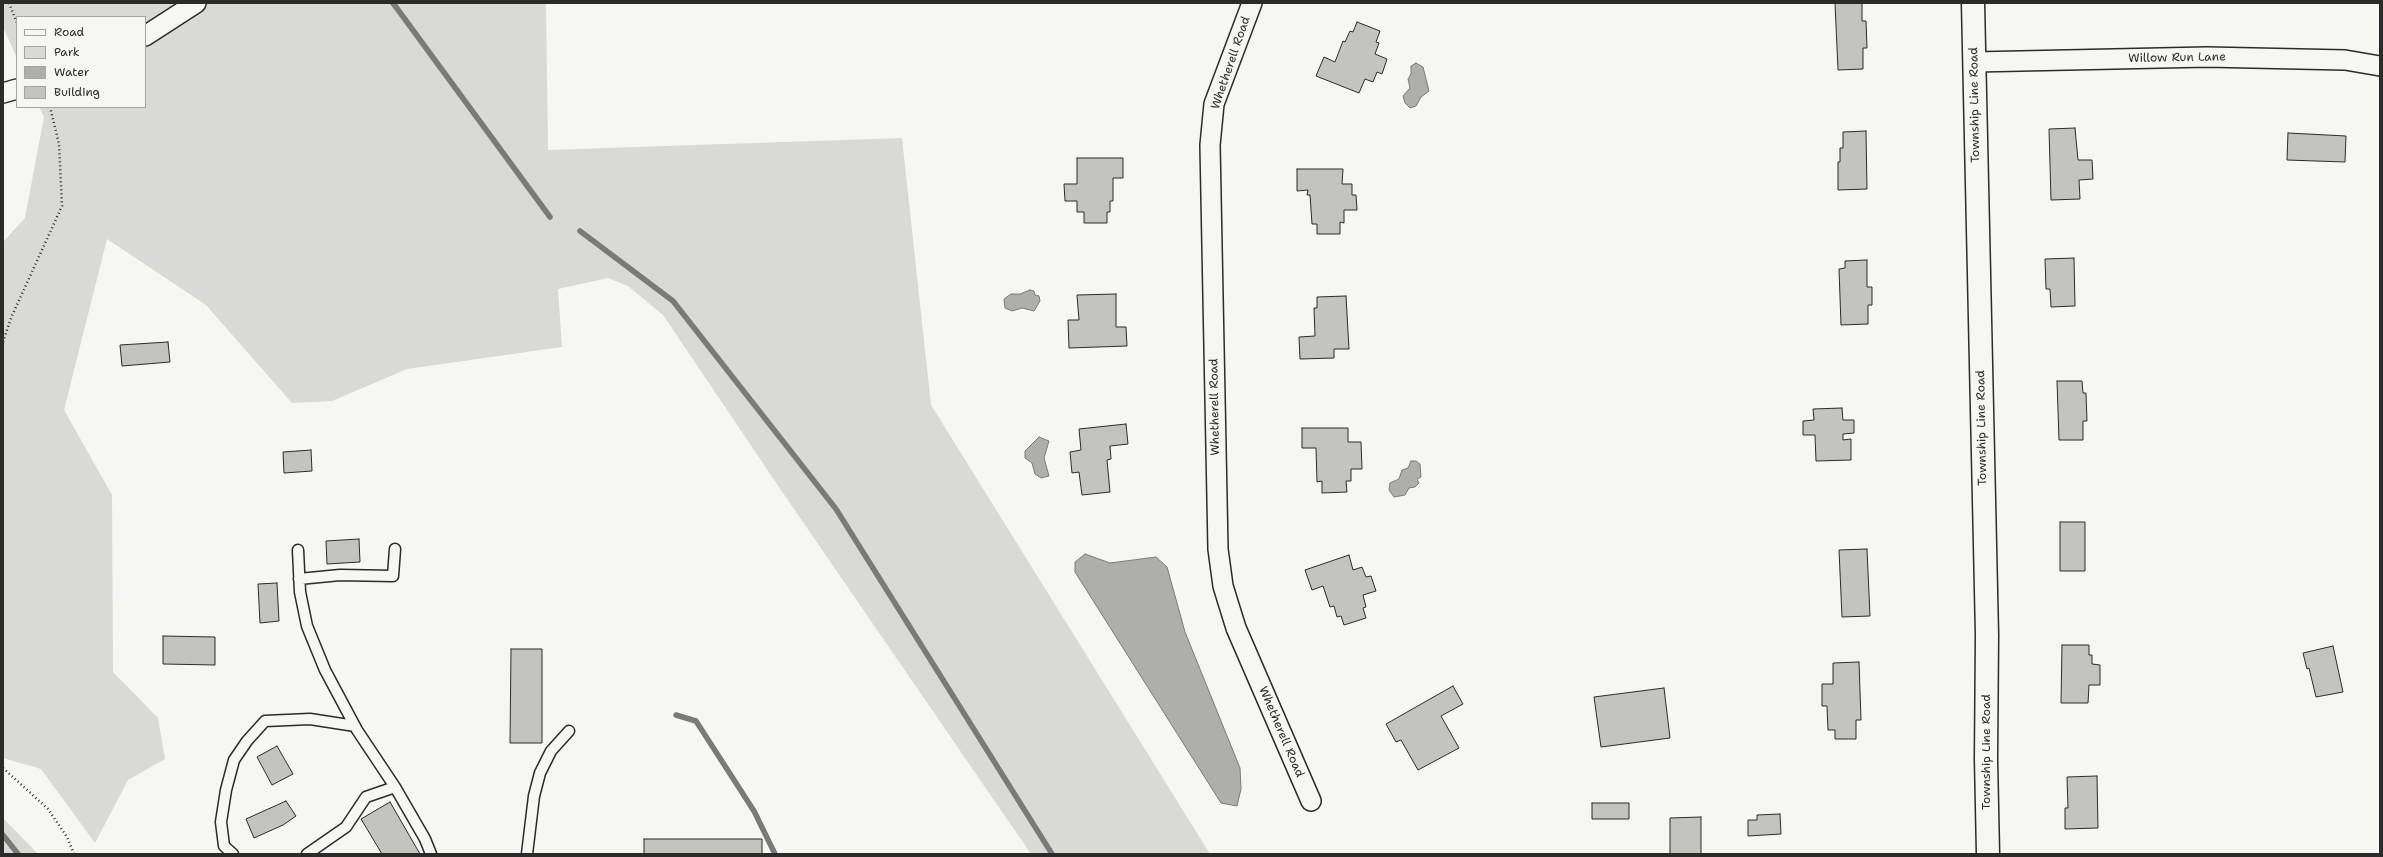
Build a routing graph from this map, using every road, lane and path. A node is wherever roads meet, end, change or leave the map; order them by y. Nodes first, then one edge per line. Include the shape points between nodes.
1 (8, 3) edge
2 (196, 3) edge
3 (1252, 3) edge
4 (1973, 3) edge
5 (16, 21) edge
6 (146, 35) edge
7 (1974, 62) junction
8 (2380, 66) edge
9 (16, 89) edge
10 (3, 93) edge
11 (50, 108) edge
12 (3, 342) edge
13 (395, 549) dead end
14 (298, 550) dead end
15 (299, 579) junction
16 (355, 726) junction
17 (569, 731) dead end
18 (3, 768) edge
19 (395, 787) junction
20 (1311, 801) dead end
21 (74, 854) edge
22 (233, 854) edge
23 (307, 854) edge
24 (431, 854) edge
25 (527, 854) edge
26 (1988, 854) edge

1 - 5 path
2 - 6 street
3 - 20 street, Whetherell Road via 1214,104 1210,146 1218,548 1223,586 1236,628
4 - 7 street, Township Line Road
7 - 8 street, Willow Run Lane via 2206,57 2345,60
7 - 26 street, Township Line Road via 1987,628
9 - 10 street
11 - 12 path via 58,144 62,206 11,318
13 - 15 lane via 392,576 340,574
14 - 15 lane
15 - 16 lane via 307,626 325,670
16 - 19 lane
16 - 22 lane via 310,720 265,721 247,740 234,760 226,790 222,830 224,846
17 - 25 lane via 551,750 540,773 534,796
18 - 21 path via 48,809 67,837
19 - 23 lane via 366,798 346,827
19 - 24 lane

